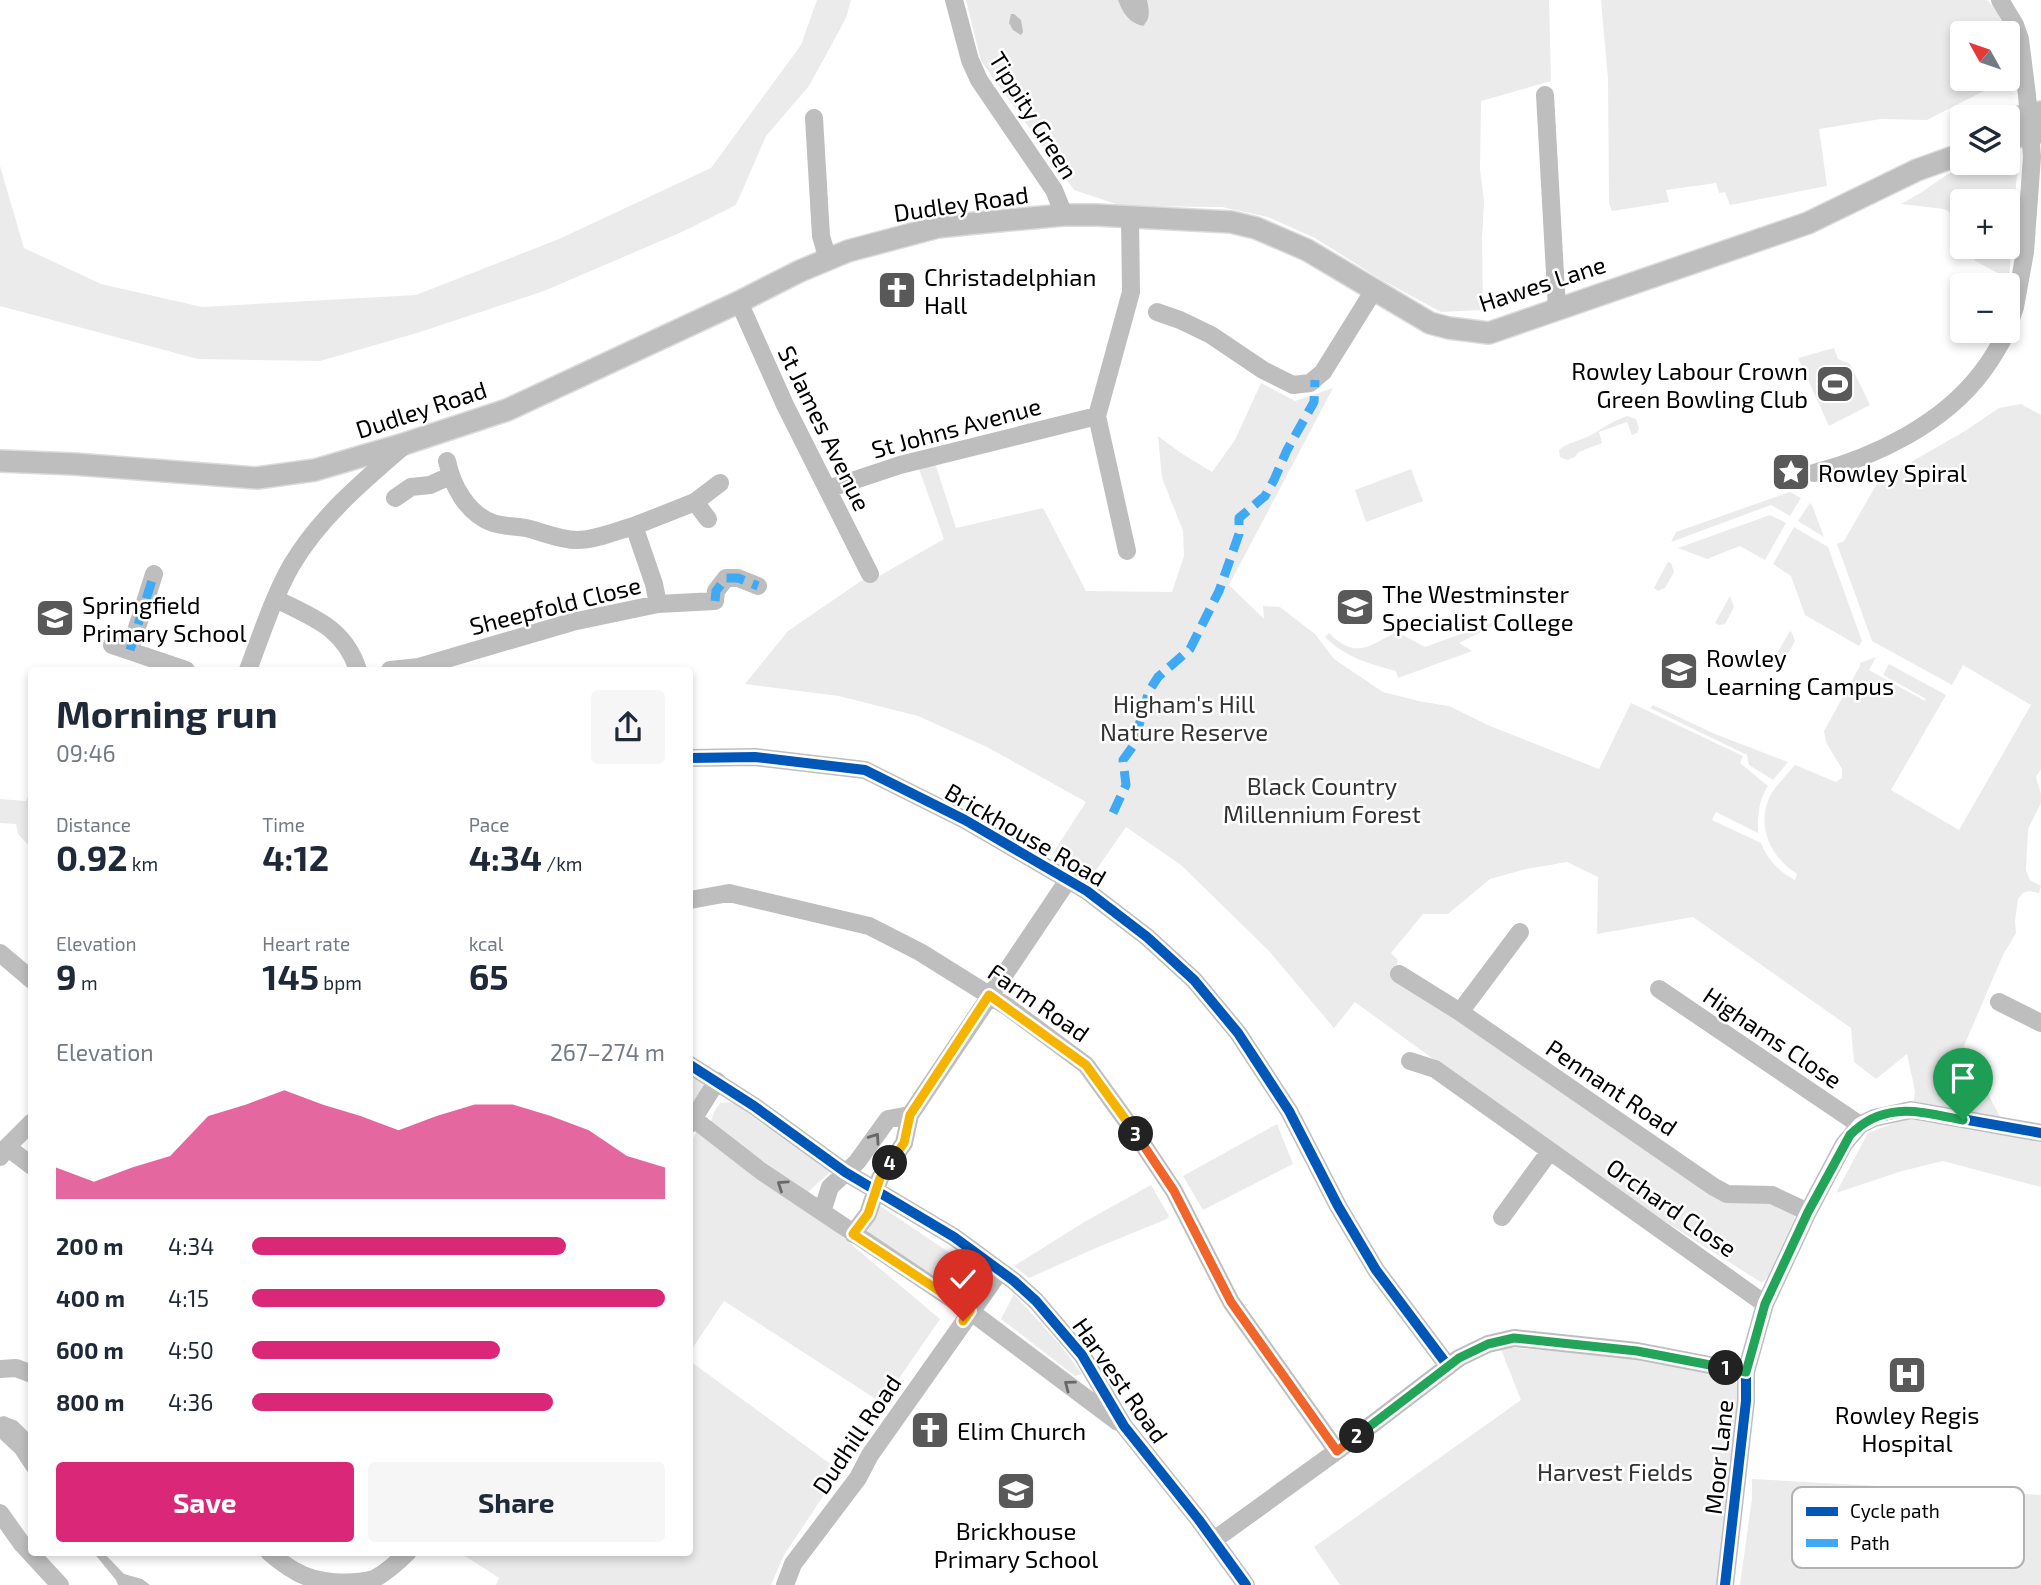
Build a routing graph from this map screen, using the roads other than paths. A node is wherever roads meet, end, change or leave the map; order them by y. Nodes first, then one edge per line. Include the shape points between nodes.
1 (954, 0) edge
2 (2000, 0) edge
3 (1527, 113) dead end
4 (814, 118) dead end
5 (2035, 123) edge
6 (1950, 146) edge
7 (1950, 158) edge
8 (1876, 191) junction
9 (1064, 215) junction
10 (1130, 217) junction
11 (828, 260) junction
12 (2020, 280) edge
13 (1374, 290) junction
14 (738, 303) junction
15 (1557, 309) junction
16 (1157, 312) dead end
17 (1999, 343) edge
18 (1097, 415) junction
19 (407, 443) junction
20 (0, 461) edge
21 (1814, 473) dead end
22 (720, 483) dead end
23 (828, 489) junction
24 (395, 498) dead end
25 (695, 502) junction
26 (708, 519) dead end
27 (635, 526) junction
28 (1127, 551) dead end
29 (154, 574) dead end
30 (870, 574) dead end
31 (758, 586) dead end
32 (276, 599) junction
33 (658, 604) junction
34 (112, 645) dead end
35 (130, 650) junction
36 (178, 667) edge
37 (249, 667) edge
38 (357, 667) edge
39 (419, 667) edge
40 (693, 758) edge
41 (1068, 880) junction
42 (693, 899) edge
43 (1520, 932) dead end
44 (0, 953) edge
45 (1399, 974) dead end
46 (28, 977) edge
47 (1659, 989) dead end
48 (989, 995) junction
49 (2000, 1002) dead end
50 (1460, 1013) junction
51 (2041, 1023) edge
52 (1410, 1061) dead end
53 (693, 1067) edge
54 (717, 1081) junction
55 (910, 1115) junction
56 (693, 1116) edge
57 (693, 1120) edge
58 (1860, 1125) junction
59 (28, 1126) edge
60 (2041, 1133) edge
61 (1550, 1151) junction
62 (3, 1152) edge
63 (28, 1164) edge
64 (845, 1172) junction
65 (876, 1190) junction
66 (822, 1212) junction
67 (1808, 1212) junction
68 (1502, 1217) dead end
69 (853, 1234) junction
70 (1000, 1271) junction
71 (1765, 1304) junction
72 (970, 1311) junction
73 (1448, 1366) junction
74 (0, 1369) edge
75 (28, 1372) edge
76 (1746, 1372) junction
77 (1124, 1426) junction
78 (1337, 1451) junction
79 (0, 1513) edge
80 (1214, 1541) junction
81 (28, 1551) edge
82 (32, 1556) edge
83 (274, 1556) edge
84 (404, 1556) edge
85 (56, 1584) edge
86 (785, 1585) edge
87 (1247, 1585) edge
88 (1725, 1585) edge

1 - 9 street, Tippity Green via 979,80 1054,190
2 - 5 street via 2020,39
3 - 15 street via 1545,103
4 - 11 street via 821,236
5 - 12 street
6 - 8 main road, Hawes Lane
7 - 8 main road, Hawes Lane
8 - 15 main road, Hawes Lane via 1808,223
9 - 10 main road, Hawes Lane
9 - 11 main road, Dudley Road via 938,227
10 - 13 main road, Hawes Lane via 1231,222 1256,228 1307,250
10 - 18 street via 1132,292
11 - 14 main road, Dudley Road
13 - 15 main road, Hawes Lane via 1430,323 1468,331 1489,333
13 - 16 street via 1323,372 1301,385 1263,370 1211,335
14 - 19 main road, Dudley Road via 507,410
14 - 23 street, St James Avenue
17 - 21 street via 1981,374 1945,409 1882,447
18 - 23 street, St Johns Avenue via 900,465
18 - 28 street
19 - 20 main road, Dudley Road via 315,470 257,478
19 - 32 street via 338,505 291,566
22 - 25 street
23 - 30 street, St James Avenue
24 - 27 street via 411,487 429,485 449,468 471,508 492,523 575,540
25 - 26 street
25 - 27 street
27 - 33 street
29 - 35 street
31 - 33 street, Sheepfold Close via 726,578 715,601
32 - 37 street
32 - 38 street via 327,624 347,645
33 - 39 street, Sheepfold Close via 572,622
34 - 35 street
35 - 36 street
40 - 41 street, Brickhouse Road via 755,757 865,770 965,820
41 - 48 street
41 - 73 street, Brickhouse Road via 1147,937 1194,980 1238,1033 1289,1111 1376,1270
42 - 48 street, Farm Road via 729,893 869,926
43 - 50 street
44 - 46 street
45 - 50 street, Pennant Road
47 - 58 street, Highams Close
48 - 55 street
48 - 78 street, Farm Road via 1086,1065 1174,1191 1231,1302
49 - 51 street
50 - 67 street, Pennant Road via 1714,1187 1727,1194 1772,1195
52 - 61 street, Orchard Close via 1435,1069
53 - 54 street, Harvest Road
54 - 56 street
54 - 64 street, Harvest Road
64 -> 55 street via 858,1162 888,1119
55 - 65 street via 904,1143
66 -> 57 street, Harvest Road
58 - 60 street via 1911,1110
58 - 67 street, Moor Lane via 1844,1144
59 - 62 street
61 - 68 street
61 - 71 street, Orchard Close
62 - 63 street
64 - 65 street, Harvest Road
64 - 66 street via 830,1187
65 - 69 street via 868,1214
65 - 70 street, Harvest Road
66 - 69 street, Harvest Road
67 - 71 street, Moor Lane
69 - 72 street, Harvest Road
70 - 72 street, Dudhill Road
70 - 77 street, Harvest Road via 1036,1301 1082,1355
71 - 76 street, Moor Lane
77 -> 72 street, Harvest Road
72 - 86 street, Dudhill Road via 858,1478 793,1564
73 - 76 street via 1488,1344 1514,1338 1637,1351
73 - 78 street
74 - 75 street
76 - 88 street, Moor Lane
77 - 80 street, Harvest Road
78 - 80 street
79 - 81 street
80 - 87 street, Harvest Road
82 - 85 street
83 - 84 street via 312,1579 346,1584 372,1580

